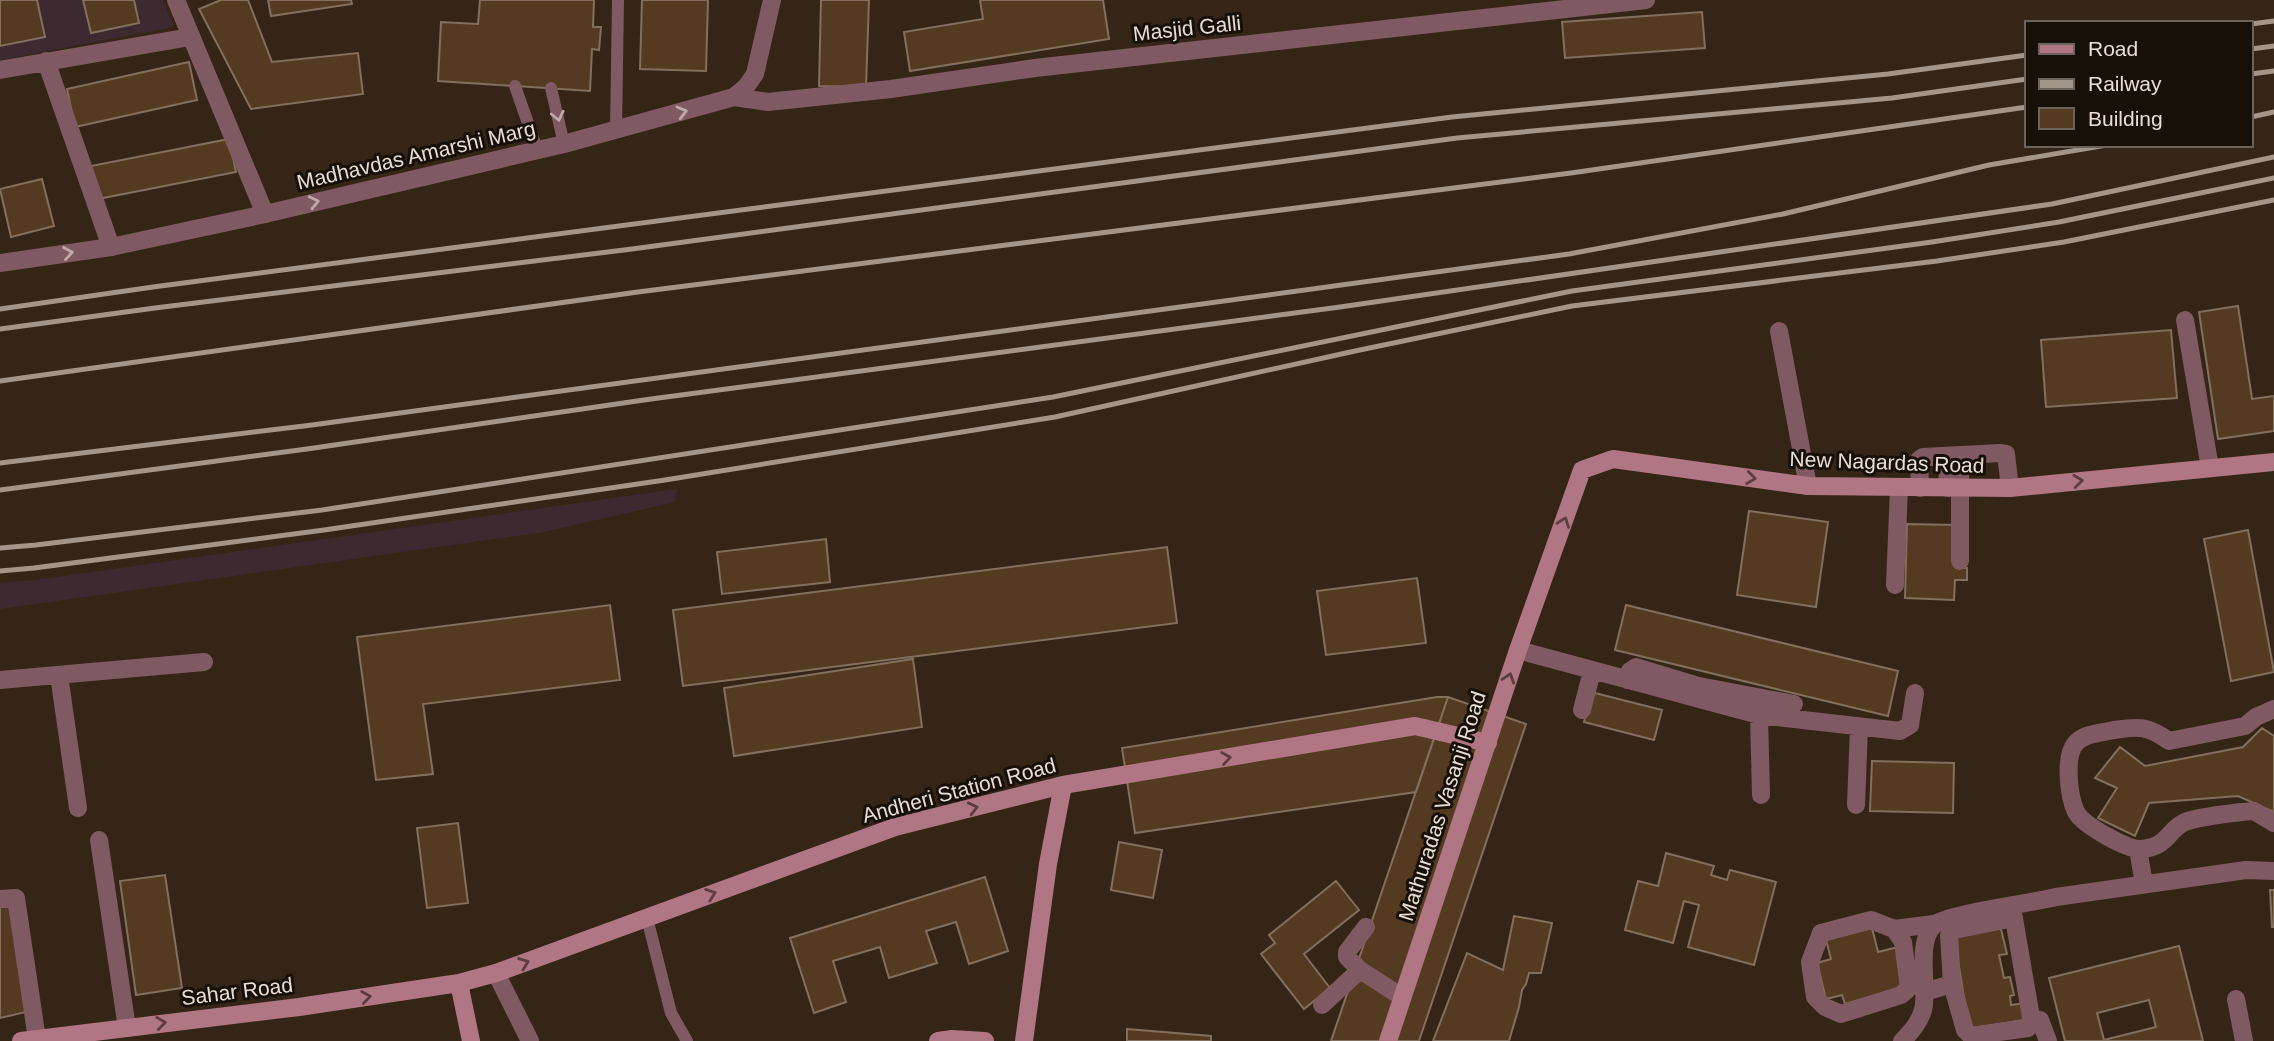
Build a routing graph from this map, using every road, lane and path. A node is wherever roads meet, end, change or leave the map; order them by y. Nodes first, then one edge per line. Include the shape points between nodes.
1 (176, 0) edge
2 (618, 0) edge
3 (772, 0) edge
4 (1646, 0) edge
5 (190, 37) junction
6 (46, 61) junction
7 (0, 70) edge
8 (515, 86) dead end
9 (551, 88) dead end
10 (734, 97) junction
11 (616, 130) junction
12 (564, 144) junction
13 (537, 149) junction
14 (265, 214) junction
15 (111, 247) junction
16 (0, 263) edge
17 (2185, 320) dead end
18 (1779, 331) dead end
19 (1953, 455) junction
20 (2274, 462) edge
21 (2210, 468) junction
22 (1808, 486) junction
23 (1899, 488) junction
24 (1920, 488) junction
25 (1954, 488) junction
26 (2010, 488) junction
27 (1960, 561) dead end
28 (1895, 584) dead end
29 (1541, 587) joint
30 (1518, 650) junction
31 (204, 662) dead end
32 (1592, 671) junction
33 (59, 675) junction
34 (0, 680) edge
35 (1627, 680) junction
36 (1915, 693) dead end
37 (1794, 704) dead end
38 (2274, 709) edge
39 (1582, 710) dead end
40 (1759, 715) junction
41 (1859, 727) junction
42 (1488, 743) junction
43 (1063, 785) junction
44 (1761, 795) dead end
45 (1856, 805) dead end
46 (78, 808) dead end
47 (2274, 823) edge
48 (99, 840) dead end
49 (2138, 849) junction
50 (2274, 871) edge
51 (2144, 884) junction
52 (0, 899) edge
53 (2013, 912) junction
54 (647, 918) junction
55 (1934, 924) junction
56 (1366, 927) dead end
57 (1895, 929) junction
58 (1360, 970) junction
59 (496, 973) junction
60 (459, 983) junction
61 (1919, 983) junction
62 (1952, 984) junction
63 (1402, 997) junction
64 (2236, 999) dead end
65 (1322, 1004) dead end
66 (2040, 1020) dead end
67 (127, 1028) junction
68 (29, 1040) edge
69 (471, 1041) edge
70 (530, 1041) edge
71 (687, 1041) edge
72 (938, 1041) edge
73 (985, 1041) edge
74 (1024, 1041) edge
75 (1388, 1041) edge
76 (1902, 1041) edge
77 (2048, 1041) edge
78 (2244, 1041) edge

1 - 5 street
2 - 11 lane
3 - 10 street via 755,74
4 - 10 street, Masjid Galli via 1035,68 821,97 768,102
5 - 6 street
5 - 14 street
6 - 7 street
6 - 15 street
8 - 13 lane
9 -> 12 lane
11 -> 10 street, Madhavdas Amarshi Marg
11 - 12 street, Madhavdas Amarshi Marg
12 - 13 street, Madhavdas Amarshi Marg
14 -> 13 street, Madhavdas Amarshi Marg
14 - 15 street, Madhavdas Amarshi Marg
16 -> 15 street, Madhavdas Amarshi Marg
17 - 21 street
18 - 22 street
19 - 24 street via 1919,460
19 - 25 street
19 - 26 street via 2007,454
20 - 21 main road, New Nagardas Road
26 -> 21 main road, New Nagardas Road
22 - 23 main road, New Nagardas Road
29 -> 22 main road, New Nagardas Road via 1582,471 1613,459
23 - 24 main road, New Nagardas Road
23 - 28 street
24 - 25 main road, New Nagardas Road
25 - 26 main road, New Nagardas Road
25 - 27 street
29 - 30 main road, Mathuradas Vasanji Road
30 - 32 street
42 -> 30 main road, Mathuradas Vasanji Road
31 - 33 street
32 - 35 street
32 - 39 street
33 - 34 street
33 - 46 street
35 - 37 street via 1636,667
35 - 40 street
36 - 41 street via 1910,725 1900,732
38 - 49 street via 2245,726 2169,741 2152,729 2132,727 2088,735 2075,744 2067,769 2076,811 2091,827
40 - 41 street
40 - 44 street
41 - 45 street
43 -> 42 main road, Andheri Station Road via 1415,726
42 - 63 main road, Mathuradas Vasanji Road
54 -> 43 main road, Andheri Station Road via 895,827
43 - 74 main road
47 - 49 street via 2254,811 2185,822 2161,844
48 - 67 street
49 - 51 street
50 - 51 street via 2246,870
51 - 53 street via 2056,897
52 - 68 street via 16,898
53 - 55 street via 1956,915
53 - 62 street via 1949,935
53 - 62 street via 2032,1023 2028,1028 1971,1036 1965,1030
59 -> 54 main road, Andheri Station Road
54 - 71 lane via 671,1013
55 - 57 street
55 - 61 street via 1927,937
56 - 58 street via 1347,957
57 - 61 street
57 - 61 street via 1871,920 1821,933 1810,962 1815,996 1841,1014 1901,995
58 - 63 street
58 - 65 street
59 - 60 main road, Andheri Station Road
59 - 70 street
67 -> 60 main road, Sahar Road
60 - 69 main road
61 - 62 street
61 - 76 street via 1923,1008 1914,1029
63 - 75 main road, Mathuradas Vasanji Road
64 - 78 street
66 - 77 street
67 - 68 main road, Sahar Road
72 - 73 main road

